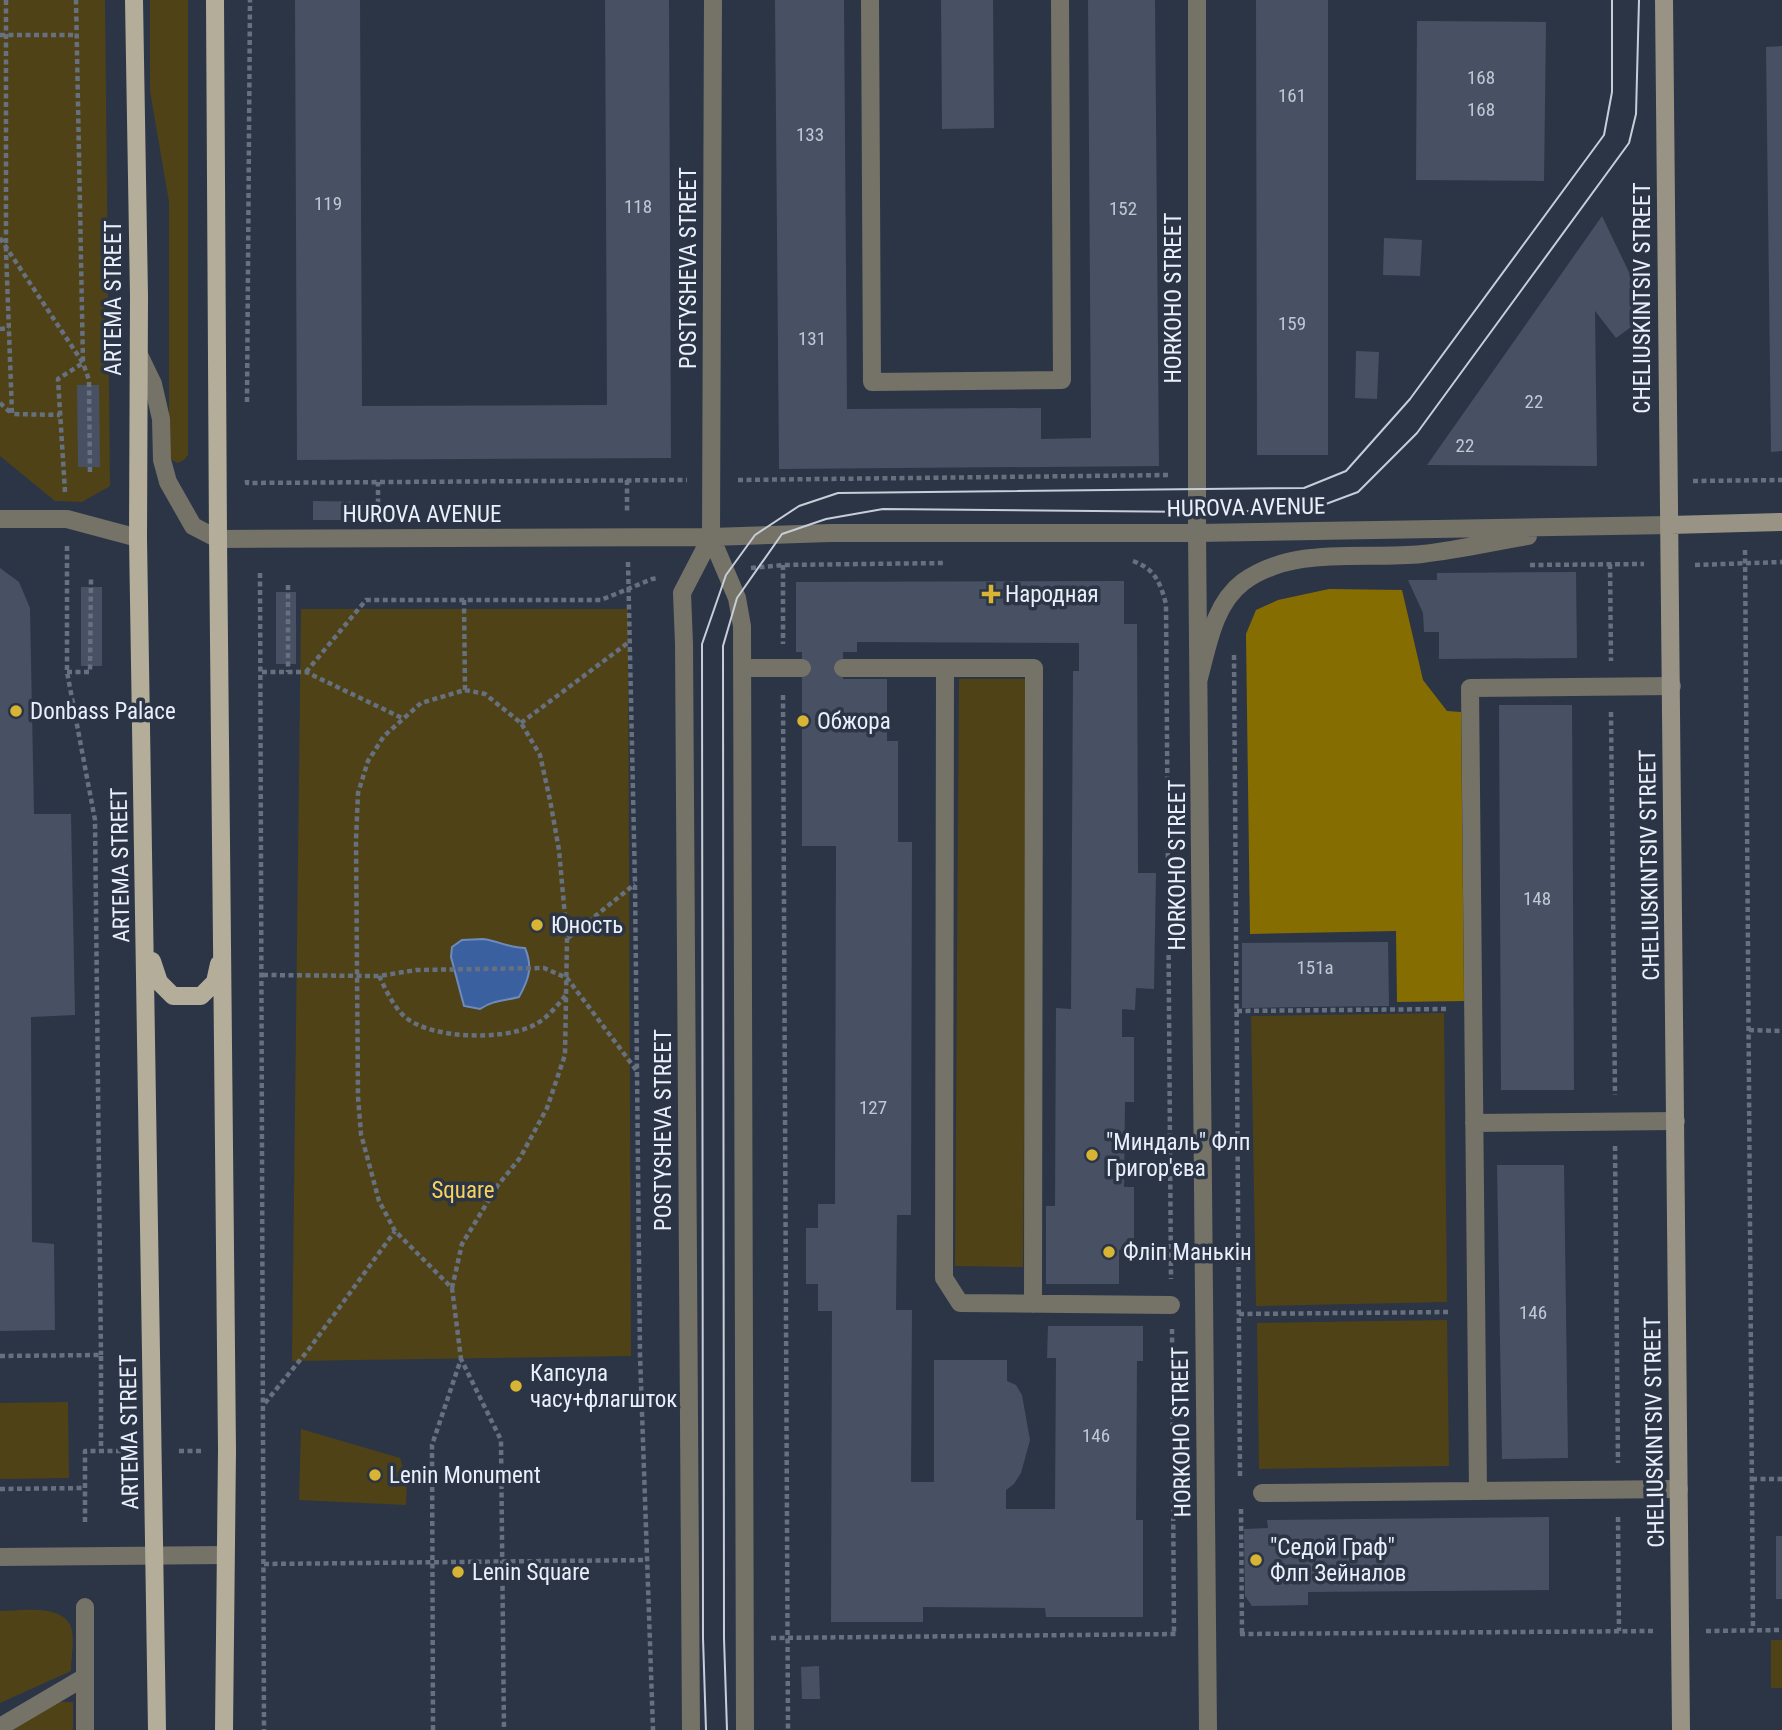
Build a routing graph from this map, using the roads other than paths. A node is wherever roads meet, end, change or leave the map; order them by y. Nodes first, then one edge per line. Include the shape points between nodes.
1 (134, 0) edge
2 (215, 0) edge
3 (713, 0) edge
4 (870, 0) edge
5 (1059, 0) edge
6 (1197, 0) edge
7 (1664, 0) edge
8 (139, 355) junction
9 (0, 519) edge
10 (1782, 522) edge
11 (1671, 524) junction
12 (1583, 526) junction
13 (1197, 533) junction
14 (711, 537) junction
15 (138, 538) junction
16 (218, 539) junction
17 (743, 668) junction
18 (803, 668) dead end
19 (843, 668) dead end
20 (945, 668) junction
21 (1199, 678) junction
22 (1672, 686) junction
23 (146, 941) junction
24 (223, 944) junction
25 (1676, 1121) junction
26 (1474, 1123) junction
27 (1032, 1304) junction
28 (1171, 1305) road end
29 (1679, 1489) junction
30 (1478, 1491) junction
31 (1262, 1493) dead end
32 (155, 1555) junction
33 (225, 1555) junction
34 (0, 1557) edge
35 (85, 1607) dead end
36 (85, 1677) junction
37 (0, 1727) edge
38 (85, 1730) edge
39 (157, 1730) edge
40 (224, 1730) edge
41 (691, 1730) edge
42 (745, 1730) edge
43 (1208, 1730) edge
44 (1681, 1730) edge

1 - 8 main road, ARTEMA STREET
2 - 16 main road
3 - 14 street, POSTYSHEVA STREET
4 - 5 street via 872,382 1062,380
6 - 13 street, HORKOHO STREET
7 - 11 main road, CHELIUSKINTSIV STREET
8 - 15 main road, ARTEMA STREET
8 - 16 street via 153,384 161,419 162,460 168,482 193,526
9 - 15 street via 67,519
10 - 11 main road, HUROVA AVENUE
11 - 12 street, HUROVA AVENUE
11 - 22 main road, CHELIUSKINTSIV STREET
12 - 13 street, HUROVA AVENUE
12 - 21 street via 1421,554 1299,559 1269,568 1242,583 1226,601 1214,622
13 - 14 street, HUROVA AVENUE
13 - 21 street, HORKOHO STREET
14 - 16 street, HUROVA AVENUE
14 - 17 street, POSTYSHEVA STREET via 737,598
14 - 41 street, POSTYSHEVA STREET via 682,593
15 - 23 main road, ARTEMA STREET
16 - 24 main road
17 - 18 street
17 - 42 street, POSTYSHEVA STREET
19 - 20 street
20 - 27 street via 944,1278 960,1303
20 - 27 street via 1034,668
21 - 43 street, HORKOHO STREET
22 - 25 main road, CHELIUSKINTSIV STREET
22 - 26 street via 1470,688
23 - 24 main road via 159,982 173,996 201,996 215,982
23 - 32 main road, ARTEMA STREET
24 - 33 main road
25 - 26 street
25 - 29 main road, CHELIUSKINTSIV STREET
26 - 30 street
27 - 28 street
29 - 30 street
29 - 44 main road, CHELIUSKINTSIV STREET
30 - 31 street
32 - 33 street
32 - 34 street
32 - 39 main road, ARTEMA STREET
33 - 40 main road
35 - 36 street
36 - 37 street
36 - 38 street

